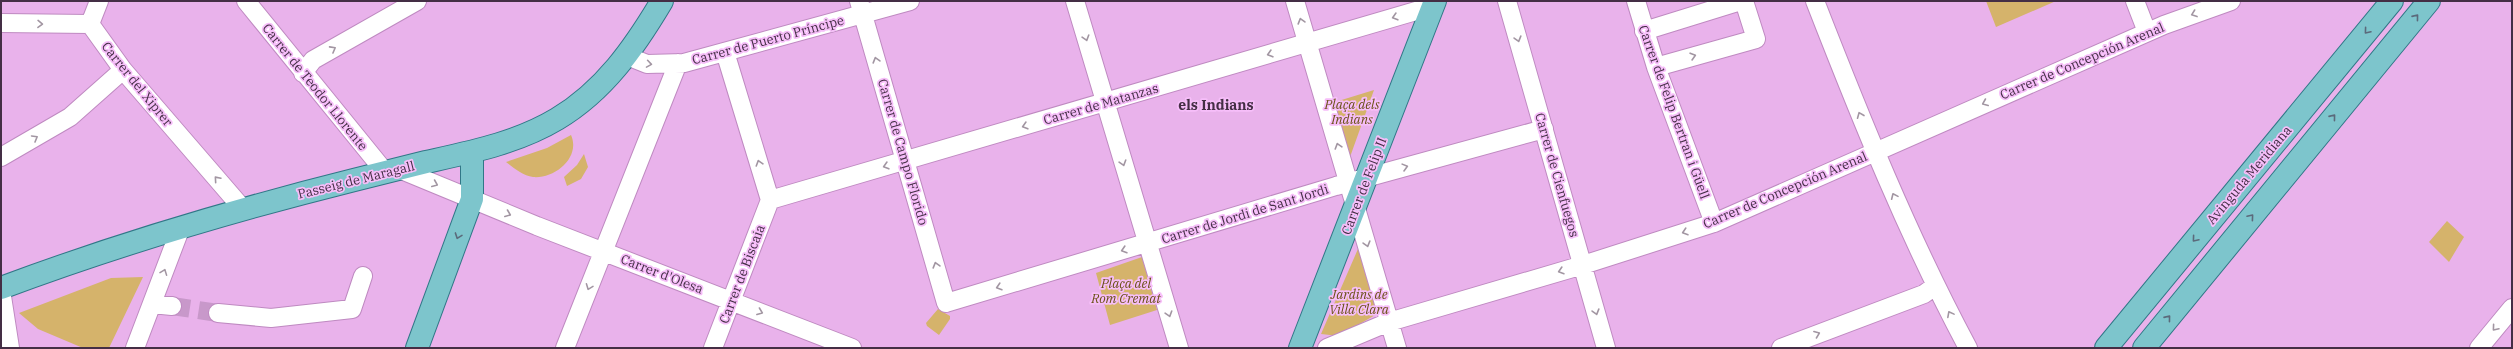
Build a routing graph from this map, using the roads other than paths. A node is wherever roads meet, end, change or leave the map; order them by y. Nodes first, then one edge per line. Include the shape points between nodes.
1 (99, 1) edge
2 (246, 1) edge
3 (418, 1) edge
4 (662, 1) edge
5 (910, 1) edge
6 (1075, 1) edge
7 (1295, 1) edge
8 (1507, 1) edge
9 (1636, 1) edge
10 (1742, 1) edge
11 (1815, 1) edge
12 (2135, 1) edge
13 (2231, 1) edge
14 (2392, 1) edge
15 (2429, 1) edge
16 (1434, 4) edge
17 (861, 7) edge
18 (1, 23) edge
19 (90, 24) junction
20 (1644, 31) junction
21 (2147, 32) junction
22 (1308, 43) junction
23 (725, 52) junction
24 (627, 56) junction
25 (678, 63) junction
26 (1656, 67) junction
27 (123, 70) junction
28 (303, 73) junction
29 (1105, 102) junction
30 (1544, 129) junction
31 (472, 152) junction
32 (1874, 152) junction
33 (1, 157) edge
34 (906, 161) junction
35 (392, 170) junction
36 (1358, 180) junction
37 (472, 199) junction
38 (770, 200) junction
39 (1356, 207) junction
40 (243, 209) junction
41 (1714, 223) junction
42 (181, 227) junction
43 (1148, 243) junction
44 (603, 251) junction
45 (1583, 265) junction
46 (362, 276) dead end
47 (1935, 286) junction
48 (1, 289) edge
49 (732, 301) junction
50 (946, 303) joint
51 (152, 304) junction
52 (172, 306) tunnel mouth
53 (2512, 308) edge
54 (218, 313) tunnel mouth
55 (1389, 322) junction
56 (10, 348) edge
57 (135, 348) edge
58 (417, 348) edge
59 (565, 348) edge
60 (713, 348) edge
61 (852, 348) edge
62 (1180, 348) edge
63 (1300, 348) edge
64 (1327, 348) edge
65 (1397, 348) edge
66 (1606, 348) edge
67 (1781, 348) edge
68 (1968, 348) edge
69 (2106, 348) edge
70 (2144, 348) edge
71 (2479, 348) edge

1 - 19 street
2 - 28 street, Carrer de Teodor Llorente
28 -> 3 street via 313,60
4 - 24 main road, Passeig de Maragall
5 - 17 street, Carrer de Puerto Príncipe
6 -> 29 street
22 -> 7 street
8 -> 30 street, Carrer de Cienfuegos
9 - 20 street, Carrer de Felip Bertran i Güell
10 - 20 street
26 -> 10 street via 1756,39
32 -> 11 street
12 - 21 street
13 -> 21 street, Carrer de Concepción Arenal
14 -> 69 main road, Avinguda Meridiana
70 -> 15 main road
16 -> 22 street, Carrer de Matanzas
16 - 36 main road, Carrer de Felip II
17 - 23 street, Carrer de Puerto Príncipe
34 -> 17 street, Carrer de Campo Florido
18 -> 19 street
19 - 27 street, Carrer del Xiprer
20 - 26 street, Carrer de Felip Bertran i Güell
21 -> 32 street, Carrer de Concepción Arenal
22 -> 29 street, Carrer de Matanzas
36 -> 22 street
23 - 25 street, Carrer de Puerto Príncipe
38 -> 23 street
24 -> 25 street, Carrer de Puerto Príncipe via 647,64
24 - 31 main road, Passeig de Maragall via 588,97 557,119 517,138
25 - 44 street
26 - 41 street, Carrer de Felip Bertran i Güell
33 -> 27 street via 70,118
40 -> 27 street, Carrer del Xiprer
28 - 35 street, Carrer de Teodor Llorente
29 -> 34 street, Carrer de Matanzas
29 -> 43 street
36 -> 30 street, Carrer de Jordi de Sant Jordi
30 - 45 street, Carrer de Cienfuegos
31 - 35 main road, Passeig de Maragall
31 - 37 main road
32 - 41 street, Carrer de Concepción Arenal
47 -> 32 street
34 -> 38 street, Carrer de Matanzas
50 -> 34 street, Carrer de Campo Florido
35 -> 37 street, Carrer d'Olesa
35 - 40 main road, Passeig de Maragall
36 - 39 main road, Carrer de Felip II
36 - 43 street, Carrer de Jordi de Sant Jordi
37 -> 44 street, Carrer d'Olesa
37 -> 58 main road
38 - 49 street, Carrer de Biscaia
39 -> 55 street
39 - 63 main road, Carrer de Felip II
40 - 42 main road, Passeig de Maragall
41 -> 45 street, Carrer de Concepción Arenal
42 - 48 main road, Passeig de Maragall via 80,259
51 -> 42 street
43 -> 50 street, Carrer de Jordi de Sant Jordi
43 -> 62 street
44 - 49 street, Carrer d'Olesa
44 -> 59 street
45 -> 55 street, Carrer de Concepción Arenal
45 -> 66 street, Carrer de Cienfuegos
46 - 54 street via 352,309 271,318
67 -> 47 street via 1924,294
68 -> 47 street
48 - 56 street
49 - 60 street, Carrer de Biscaia
49 -> 61 street, Carrer d'Olesa
51 - 52 street
51 - 57 street
53 -> 71 street
55 - 64 street, Carrer de Concepción Arenal
55 - 65 street

